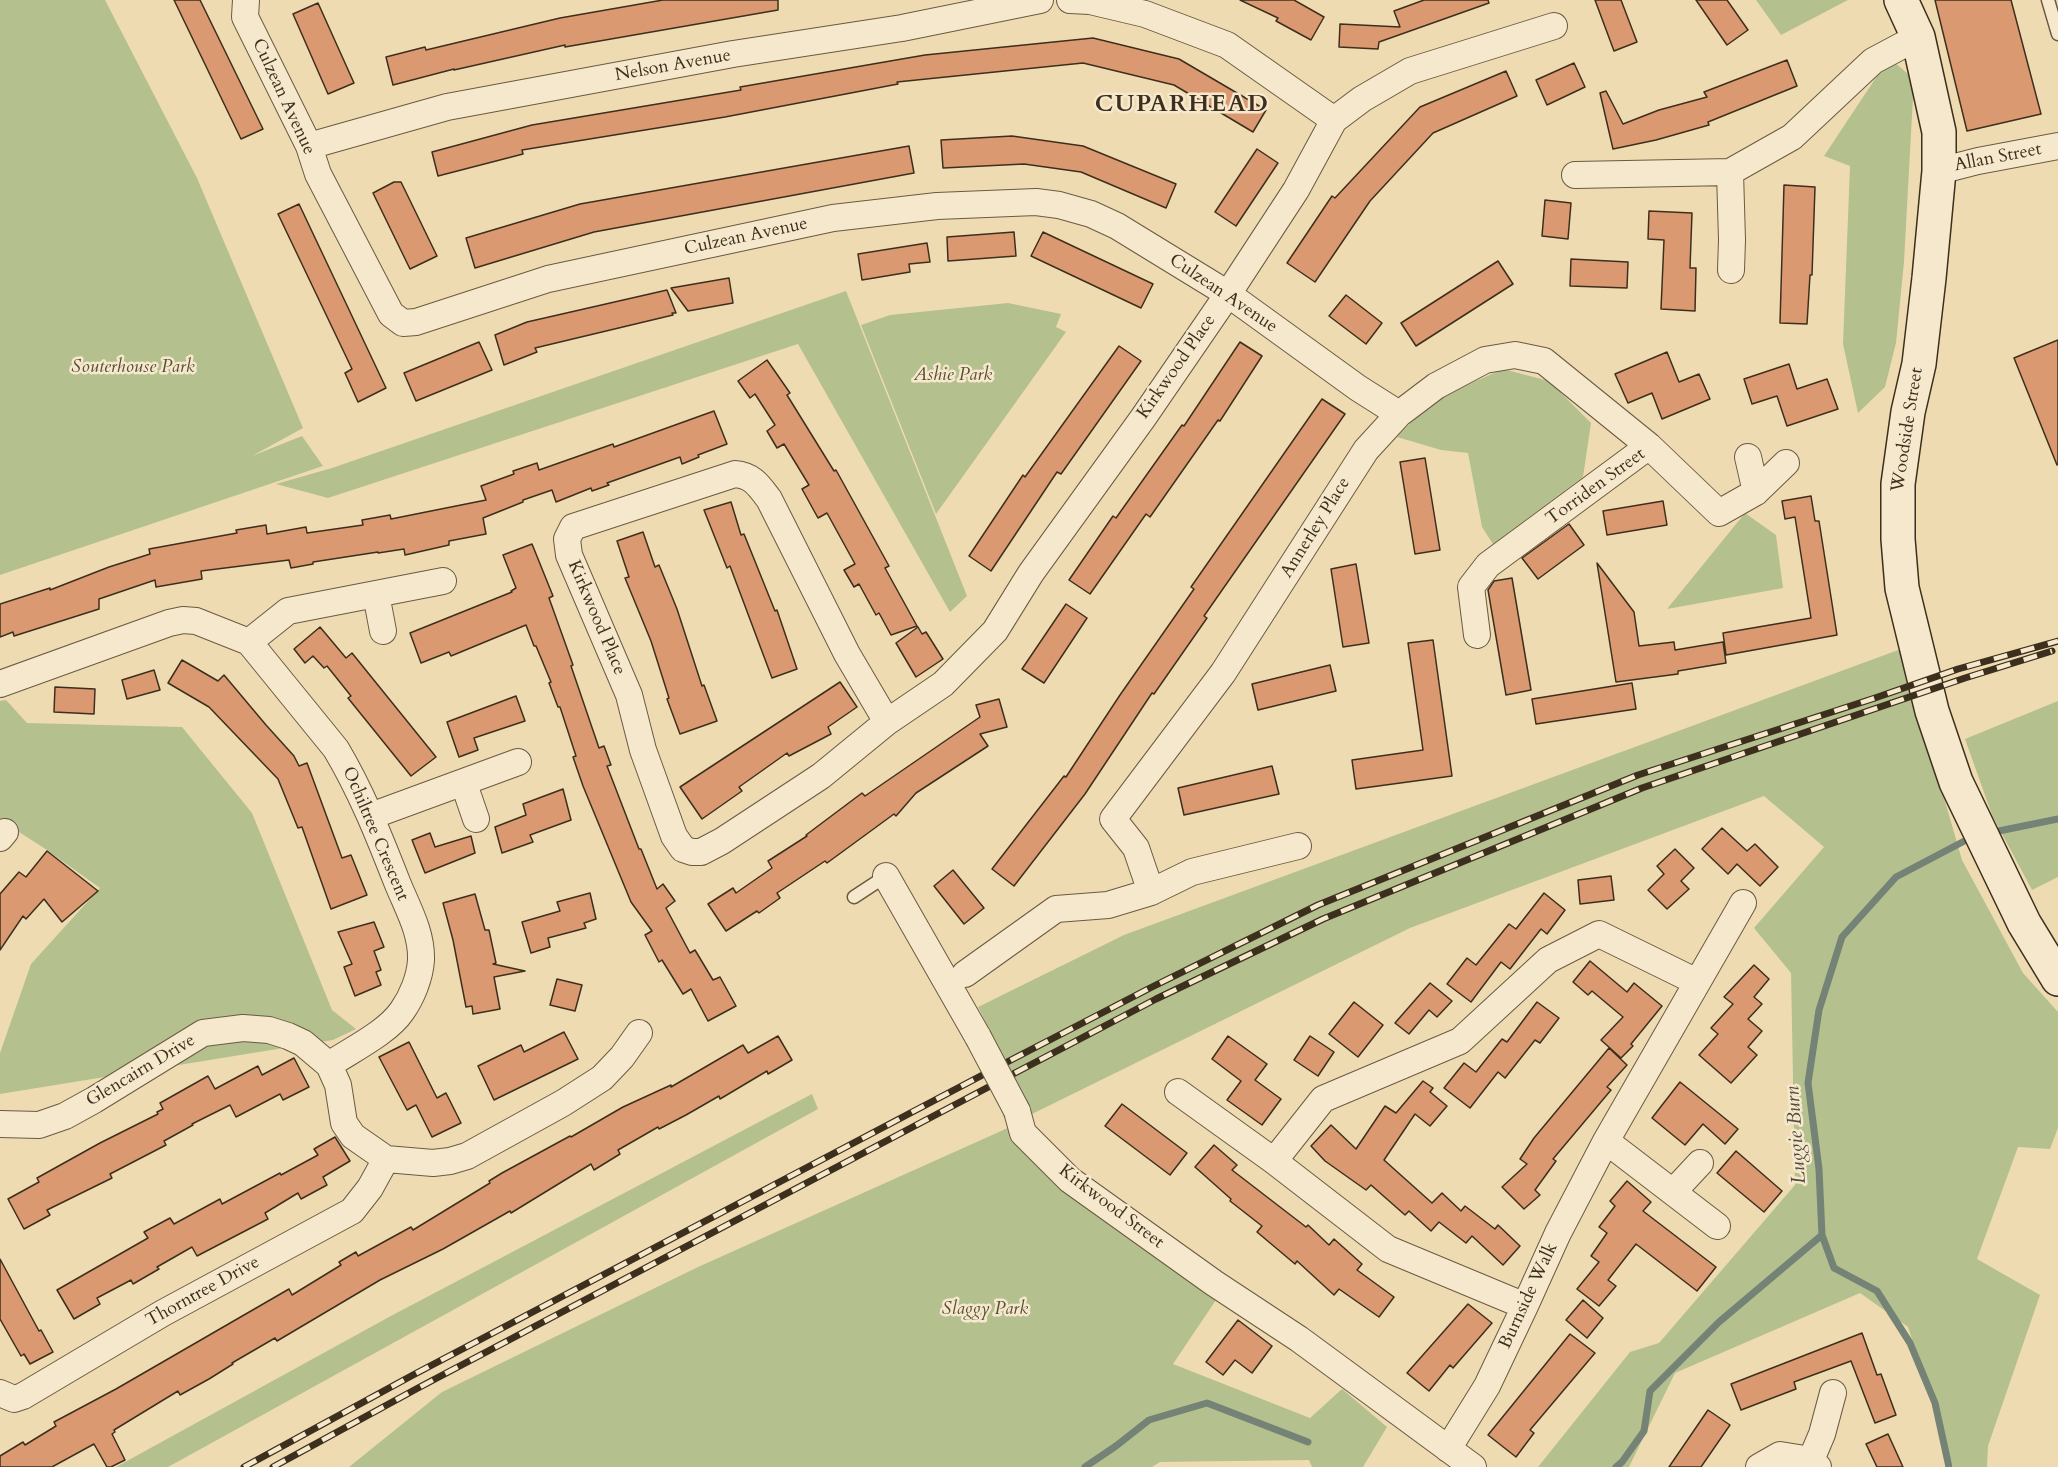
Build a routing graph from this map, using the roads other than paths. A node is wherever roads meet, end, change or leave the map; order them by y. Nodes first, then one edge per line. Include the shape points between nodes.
1 (246, 0) edge
2 (1040, 0) edge
3 (1070, 0) edge
4 (1901, 0) edge
5 (2048, 0) edge
6 (1554, 26) dead end
7 (2058, 34) edge
8 (1918, 37) junction
9 (1334, 120) junction
10 (309, 146) junction
11 (2058, 146) edge
12 (1939, 171) junction
13 (1730, 172) junction
14 (1575, 175) dead end
15 (1731, 270) dead end
16 (1228, 294) junction
17 (1399, 414) junction
18 (1649, 446) junction
19 (1748, 457) dead end
20 (1786, 463) dead end
21 (1756, 492) junction
22 (443, 581) dead end
23 (376, 594) junction
24 (383, 631) dead end
25 (1477, 635) dead end
26 (249, 642) junction
27 (0, 684) edge
28 (886, 722) junction
29 (518, 762) dead end
30 (464, 784) junction
31 (371, 816) junction
32 (476, 819) dead end
33 (1298, 846) dead end
34 (886, 876) joint
35 (1151, 892) junction
36 (854, 897) dead end
37 (1743, 903) dead end
38 (965, 974) dead end
39 (2058, 979) edge
40 (1697, 982) junction
41 (639, 1034) dead end
42 (329, 1065) junction
43 (1178, 1092) dead end
44 (0, 1124) edge
45 (1606, 1141) junction
46 (386, 1159) junction
47 (1275, 1161) junction
48 (1700, 1163) dead end
49 (1673, 1192) junction
50 (1717, 1226) dead end
51 (1526, 1306) junction
52 (0, 1393) edge
53 (1833, 1393) dead end
54 (1448, 1449) junction
55 (1814, 1463) edge
56 (1473, 1467) edge
57 (1759, 1467) edge

1 - 10 street, Culzean Avenue via 245,17
2 - 10 street, Nelson Avenue via 902,28 733,54 447,107
3 - 9 street via 1090,0 1145,14 1227,45
4 - 8 street, Woodside Street
5 - 7 lane
6 - 9 street, Kirkwood Place via 1410,71
8 - 12 street, Woodside Street via 1939,132
8 - 13 street via 1873,61 1792,137
9 - 16 street, Kirkwood Place via 1296,190
10 - 16 street, Culzean Avenue via 318,174 391,314 403,323 548,279 833,218 938,206 1036,202 1091,214 1117,226
11 - 12 street, Allan Street
12 - 39 street, Woodside Street via 1919,364 1898,484 1902,588 1930,701 1956,782 2024,923
13 - 14 street
13 - 15 street
16 - 17 street, Culzean Avenue
16 - 28 street, Kirkwood Place via 1031,573 995,631 943,684
17 - 18 street, Annerley Place via 1436,386 1485,360 1515,355 1544,361
17 - 35 street, Annerley Place via 1366,450 1223,673 1113,819 1136,848
18 - 21 street, Torriden Street via 1719,513
18 - 25 street, Torriden Street via 1488,565 1471,587
19 - 21 street
20 - 21 street
22 - 23 street
23 - 24 street
23 - 26 street via 288,612
26 - 27 street, Ochiltree Crescent via 210,625 183,620
26 - 31 street, Ochiltree Crescent via 336,748
28 - 28 street, Kirkwood Place via 821,776 722,841 701,852 684,849 674,836 642,750 629,695 569,555 567,539 573,527 735,474 746,475 769,499
29 - 30 street
30 - 31 street
30 - 32 street
31 - 42 street, Ochiltree Crescent via 419,937 421,961 410,998 401,1013
33 - 35 street via 1192,872
34 - 36 lane, Kirkwood Street
34 - 54 street, Kirkwood Street, bridge via 978,1037 1017,1111 1023,1133 1070,1180 1318,1352
35 - 38 street via 1108,904 1056,909
37 - 40 street, Burnside Walk
40 - 45 street, Burnside Walk
40 - 47 street via 1599,934 1548,960 1460,1041 1323,1099
41 - 46 street via 602,1078 467,1156 433,1163
42 - 44 street, Glencairn Drive via 303,1043 269,1030 243,1028 203,1033 65,1116 39,1125
42 - 46 street, Glencairn Drive via 338,1085 344,1123 353,1136
43 - 47 street
45 - 49 street
45 - 51 street, Burnside Walk via 1558,1233
46 - 52 street, Thorntree Drive via 352,1211 163,1313 23,1396 14,1399
47 - 51 street via 1388,1249
48 - 49 street
49 - 50 street
51 - 54 street, Burnside Walk via 1487,1386
53 - 55 street
54 - 56 street, Kirkwood Street
55 - 57 street via 1780,1455

